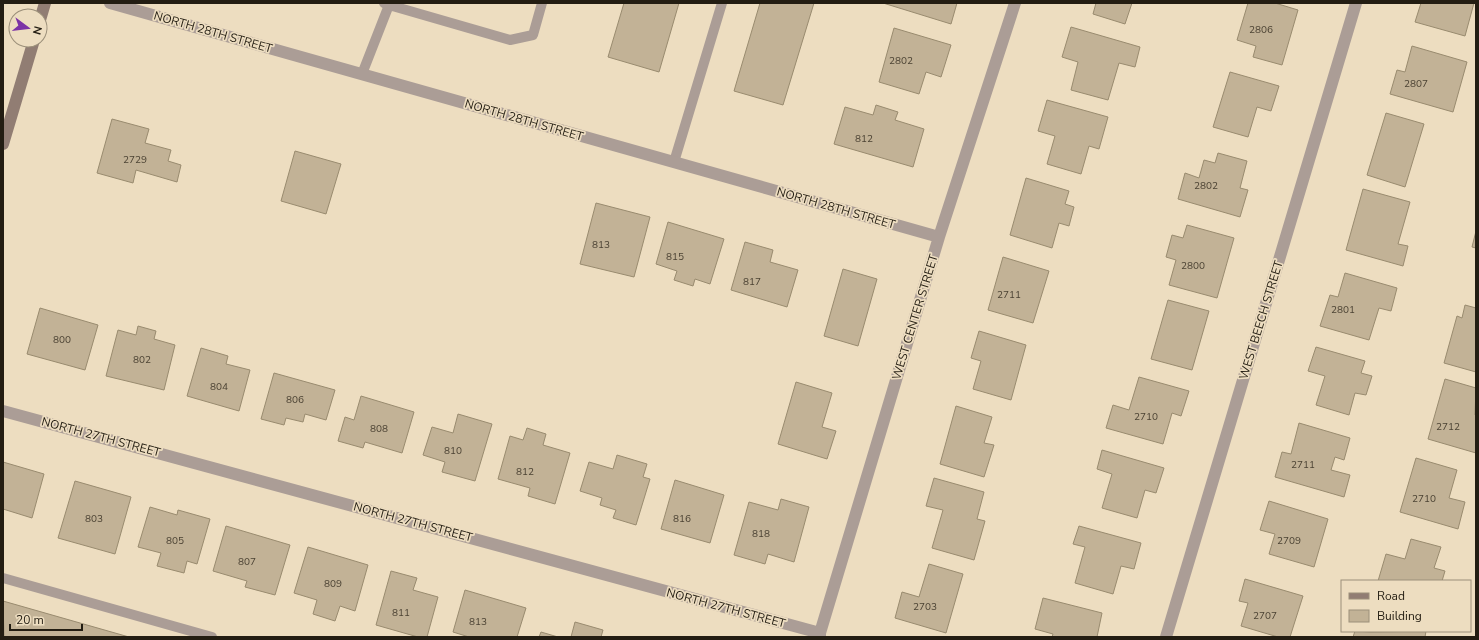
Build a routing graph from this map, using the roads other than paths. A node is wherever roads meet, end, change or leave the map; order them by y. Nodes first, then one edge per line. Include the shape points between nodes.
1 (110, 3) edge
2 (542, 3) edge
3 (722, 3) edge
4 (1015, 3) edge
5 (1356, 3) edge
6 (387, 4) edge
7 (32, 48) edge
8 (362, 74) junction
9 (3, 144) edge
10 (674, 162) junction
11 (939, 237) junction
12 (3, 410) edge
13 (3, 578) edge
14 (820, 635) edge
15 (211, 637) edge
16 (1166, 637) edge

1 - 8 street, NORTH 28TH STREET
2 - 6 lane via 533,35 510,40
3 - 10 lane
4 - 11 street, WEST CENTER STREET
5 - 16 street, WEST BEECH STREET
6 - 8 lane
7 - 9 main road
8 - 10 street, NORTH 28TH STREET
10 - 11 street, NORTH 28TH STREET
11 - 14 street, WEST CENTER STREET
12 - 14 street, NORTH 27TH STREET
13 - 15 lane

